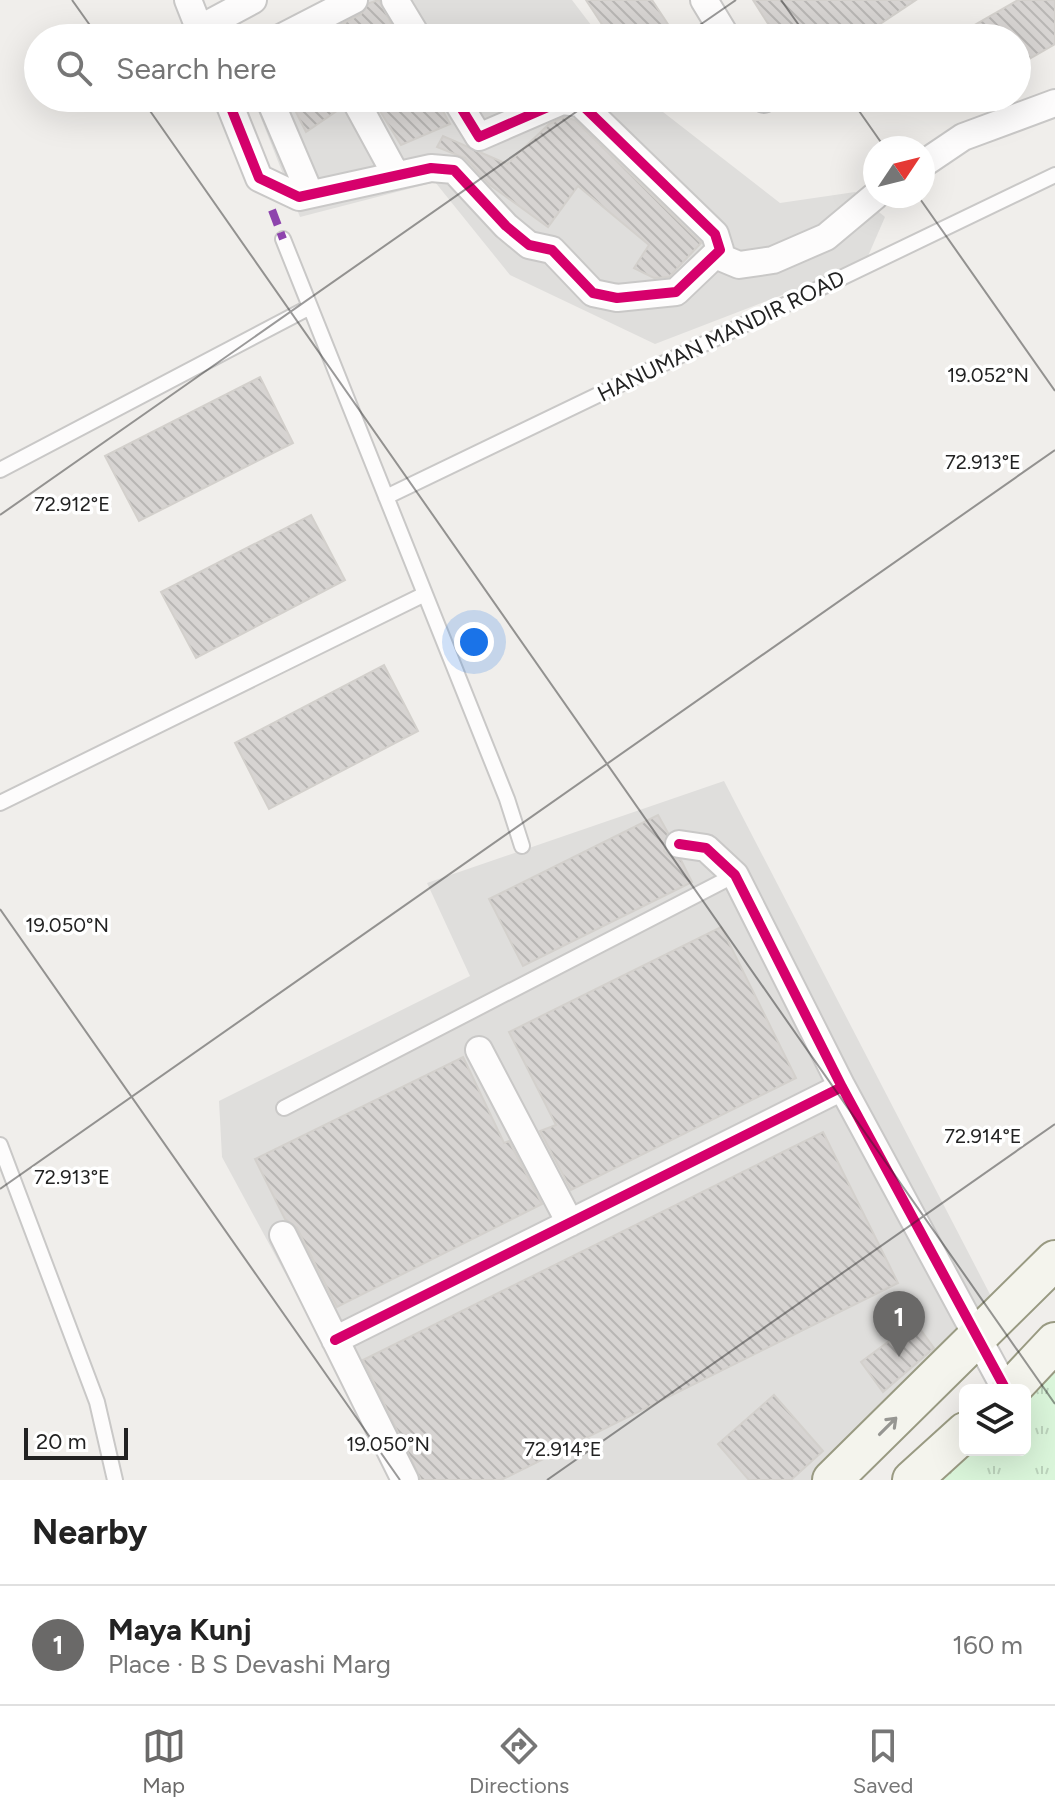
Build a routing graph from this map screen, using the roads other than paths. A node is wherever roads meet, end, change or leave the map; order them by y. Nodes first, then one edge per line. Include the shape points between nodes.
1 (354, 0) edge
2 (395, 0) edge
3 (704, 0) edge
4 (190, 1) edge
5 (248, 1) edge
6 (198, 24) edge
7 (215, 24) edge
8 (307, 24) edge
9 (410, 24) edge
10 (719, 24) edge
11 (1055, 103) edge
12 (233, 112) edge
13 (275, 112) edge
14 (362, 112) edge
15 (464, 112) edge
16 (537, 112) edge
17 (589, 112) edge
18 (1031, 112) edge
19 (1031, 112) edge
20 (479, 137) junction
21 (935, 156) edge
22 (454, 170) junction
23 (396, 175) junction
24 (1055, 175) edge
25 (310, 194) junction
26 (863, 206) edge
27 (283, 239) dead end
28 (715, 255) junction
29 (310, 307) junction
30 (0, 470) edge
31 (386, 497) junction
32 (425, 594) junction
33 (0, 803) edge
34 (679, 844) dead end
35 (522, 846) dead end
36 (735, 875) junction
37 (479, 1050) dead end
38 (842, 1087) junction
39 (284, 1108) dead end
40 (0, 1145) edge
41 (570, 1223) junction
42 (283, 1235) dead end
43 (1055, 1260) edge
44 (977, 1337) junction
45 (335, 1340) junction
46 (1055, 1342) edge
47 (1004, 1384) edge
48 (1014, 1384) edge
49 (959, 1437) edge
50 (115, 1480) edge
51 (405, 1480) edge
52 (832, 1480) edge
53 (912, 1480) edge

1 - 8 street
2 - 9 street
3 - 10 street
4 - 6 street
5 - 7 street
11 - 18 street
12 - 25 street via 259,178 299,197
13 - 25 street
14 - 23 street
15 - 20 street
16 - 20 street
17 - 28 street via 715,234 720,250
19 - 21 street via 963,137
20 - 22 street
22 - 23 street
22 - 28 street via 506,226 529,245 552,250 593,293 617,298 676,292
23 - 25 street
24 - 31 lane, HANUMAN MANDIR ROAD
26 - 28 street via 826,237 773,260 739,265
27 - 29 lane
29 - 30 lane
29 - 31 lane
31 - 32 lane
32 - 33 lane
32 - 35 lane
34 - 36 street via 706,848
36 - 38 street
36 - 39 lane
37 - 41 street
38 - 41 street
38 - 44 street
40 - 50 lane via 97,1402
41 - 45 street
42 - 45 street
43 - 44 main road
44 - 47 street
52 -> 44 main road
45 - 51 street
46 - 48 main road
49 - 53 main road

